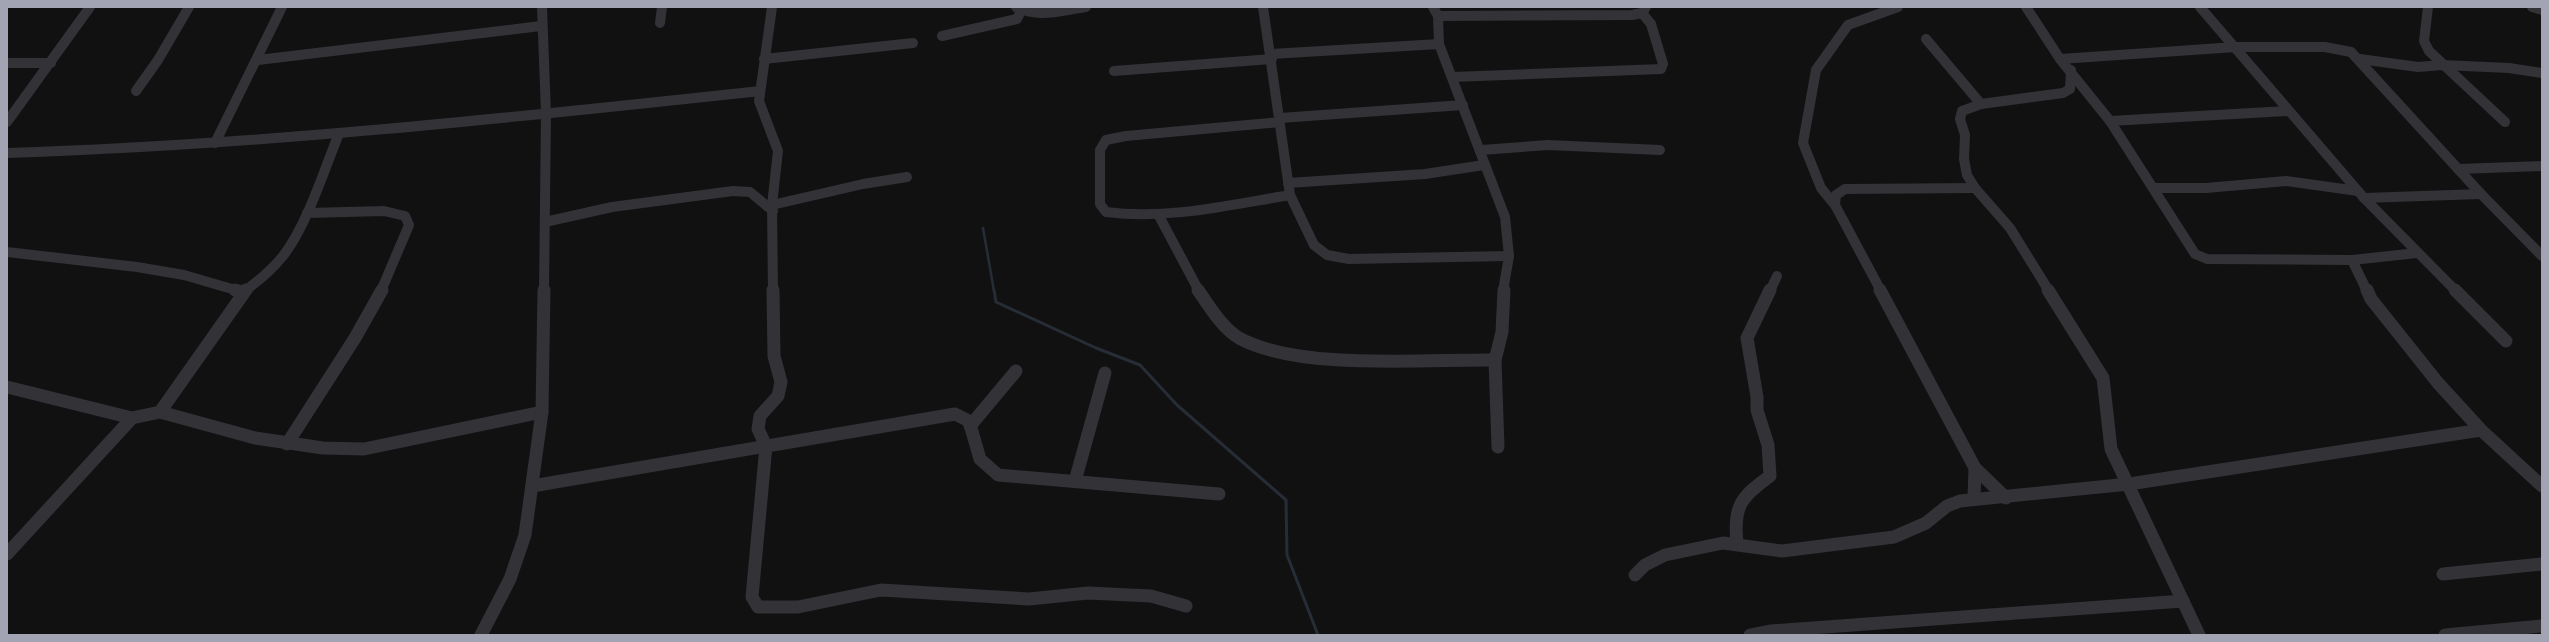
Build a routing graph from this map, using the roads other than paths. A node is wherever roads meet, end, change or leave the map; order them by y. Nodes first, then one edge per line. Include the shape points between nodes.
1 (90, 7) edge
2 (189, 7) edge
3 (282, 7) edge
4 (542, 7) edge
5 (662, 7) edge
6 (772, 7) edge
7 (1086, 7) edge
8 (1263, 7) edge
9 (1898, 7) edge
10 (2026, 7) edge
11 (2200, 7) edge
12 (2428, 7) edge
13 (2532, 7) edge
14 (1019, 9) edge
15 (1644, 10) edge
16 (2542, 10) edge
17 (1435, 11) edge
18 (660, 23) dead end
19 (541, 26) junction
20 (942, 36) dead end
21 (1926, 38) dead end
22 (913, 44) dead end
23 (1439, 44) junction
24 (2236, 46) junction
25 (1272, 56) junction
26 (764, 59) junction
27 (2060, 59) junction
28 (2360, 59) junction
29 (258, 60) junction
30 (7, 63) edge
31 (51, 64) junction
32 (2442, 65) junction
33 (2071, 70) junction
34 (1114, 71) dead end
35 (2542, 73) edge
36 (1452, 77) junction
37 (136, 91) dead end
38 (760, 91) junction
39 (1981, 104) junction
40 (1463, 105) junction
41 (2287, 111) junction
42 (546, 114) junction
43 (1280, 120) junction
44 (2110, 121) junction
45 (7, 122) edge
46 (2505, 122) dead end
47 (338, 136) junction
48 (215, 143) junction
49 (1481, 150) junction
50 (1660, 150) dead end
51 (7, 153) edge
52 (1484, 165) junction
53 (2542, 166) edge
54 (2458, 169) junction
55 (907, 177) dead end
56 (1288, 183) junction
57 (1975, 188) junction
58 (2153, 188) junction
59 (2481, 194) junction
60 (1290, 195) junction
61 (2361, 195) junction
62 (1836, 205) junction
63 (772, 208) junction
64 (308, 213) junction
65 (1158, 214) junction
66 (545, 222) junction
67 (7, 252) edge
68 (2417, 253) junction
69 (1509, 256) junction
70 (2542, 256) edge
71 (2352, 260) junction
72 (1777, 276) dead end
73 (243, 292) junction
74 (2506, 341) dead end
75 (1495, 360) junction
76 (1016, 371) dead end
77 (1105, 373) dead end
78 (7, 388) edge
79 (160, 412) junction
80 (542, 412) junction
81 (132, 418) junction
82 (970, 426) junction
83 (2481, 430) junction
84 (287, 444) junction
85 (766, 446) junction
86 (1498, 447) dead end
87 (1975, 468) junction
88 (1075, 481) junction
89 (2129, 484) junction
90 (532, 486) junction
91 (2542, 486) edge
92 (1219, 494) dead end
93 (2006, 498) junction
94 (1974, 499) junction
95 (1737, 543) junction
96 (7, 554) edge
97 (2542, 564) edge
98 (2443, 574) dead end
99 (1635, 575) dead end
100 (2183, 601) junction
101 (1186, 606) dead end
102 (2542, 626) edge
103 (481, 635) edge
104 (1750, 635) edge
105 (2199, 635) edge
106 (2450, 635) edge

1 - 31 street
2 - 37 street via 158,60
3 - 29 street
4 - 19 street
5 - 18 street
6 - 26 street
7 - 14 street via 1036,13
8 - 25 street
9 - 62 street via 1848,25 1816,70 1803,143 1821,188
10 - 27 street
11 - 24 street
12 - 32 street via 2424,40 2429,51
13 - 16 street
14 - 20 street via 1017,19
15 - 17 street via 1632,15
15 - 36 street via 1663,64 1661,69
17 - 23 street
19 - 29 street
19 - 42 street
21 - 39 street
22 - 26 street
23 - 25 street
23 - 36 street
24 - 27 street
24 - 28 street via 2336,48 2351,52
24 - 41 street
25 - 34 street
25 - 43 street
26 - 38 street
27 - 33 street
28 - 32 street via 2418,67
28 - 54 street
29 - 48 street
30 - 31 street
31 - 45 street
32 - 35 street via 2509,68
32 - 46 street
33 - 39 street via 2070,89 2063,93
33 - 44 street
36 - 40 street
38 - 42 street
38 - 63 street via 759,102 778,151
39 - 57 street via 1962,112 1960,119 1965,135 1964,159 1967,175
40 - 43 street
40 - 49 street
41 - 44 street
41 - 61 street
42 - 47 street
42 - 66 street
43 - 56 street
43 - 65 street via 1106,140 1100,150 1100,204 1106,212 1122,215
44 - 58 street
47 - 48 street
47 - 64 street
48 - 51 street
49 - 50 street via 1512,146 1578,145
49 - 52 street
52 - 56 street via 1425,174
52 - 69 street via 1505,217
53 - 54 street
54 - 59 street
55 - 63 street via 863,184
56 - 60 street
57 - 62 street via 1845,189 1836,195
57 - 89 street via 2010,228 2103,378 2111,449
58 - 61 street via 2206,188 2286,181
58 - 71 street via 2200,258
59 - 61 street
59 - 70 street
60 - 65 street
60 - 69 street via 1314,245 1327,256 1349,259
61 - 68 street
62 - 87 street
63 - 66 street via 750,192 738,190 612,207
63 - 85 street via 774,356 781,382 778,396 760,416 758,429
64 - 73 street via 284,255 266,275
64 - 84 street via 384,211 405,216 409,225 400,252 362,326
65 - 75 street via 1167,237 1211,308 1238,337 1299,355 1375,360
66 - 80 street
67 - 73 street via 176,273
68 - 71 street
68 - 74 street
69 - 75 street via 1502,300 1502,332
71 - 83 street via 2371,298 2438,383
72 - 95 street via 1747,338 1757,410 1768,445 1770,476 1737,504 1734,524
73 - 79 street
75 - 86 street
76 - 82 street
77 - 88 street
78 - 81 street
79 - 81 street
79 - 84 street via 255,438
80 - 84 street via 364,449
80 - 90 street
81 - 96 street
82 - 85 street via 964,417 955,414
82 - 88 street via 979,460 985,468 998,475
83 - 89 street
83 - 91 street
85 - 90 street
85 - 101 street via 752,597 758,607 798,607 881,590 1029,598 1096,593 1151,596
87 - 93 street
87 - 94 street
88 - 92 street
89 - 93 street
89 - 100 street
90 - 103 street via 524,535 510,579
93 - 94 street
94 - 95 street via 1947,506 1926,523 1894,537 1782,551
95 - 99 street via 1723,543 1665,555 1645,565
97 - 98 street
100 - 104 street via 1770,631
100 - 105 street
102 - 106 street

